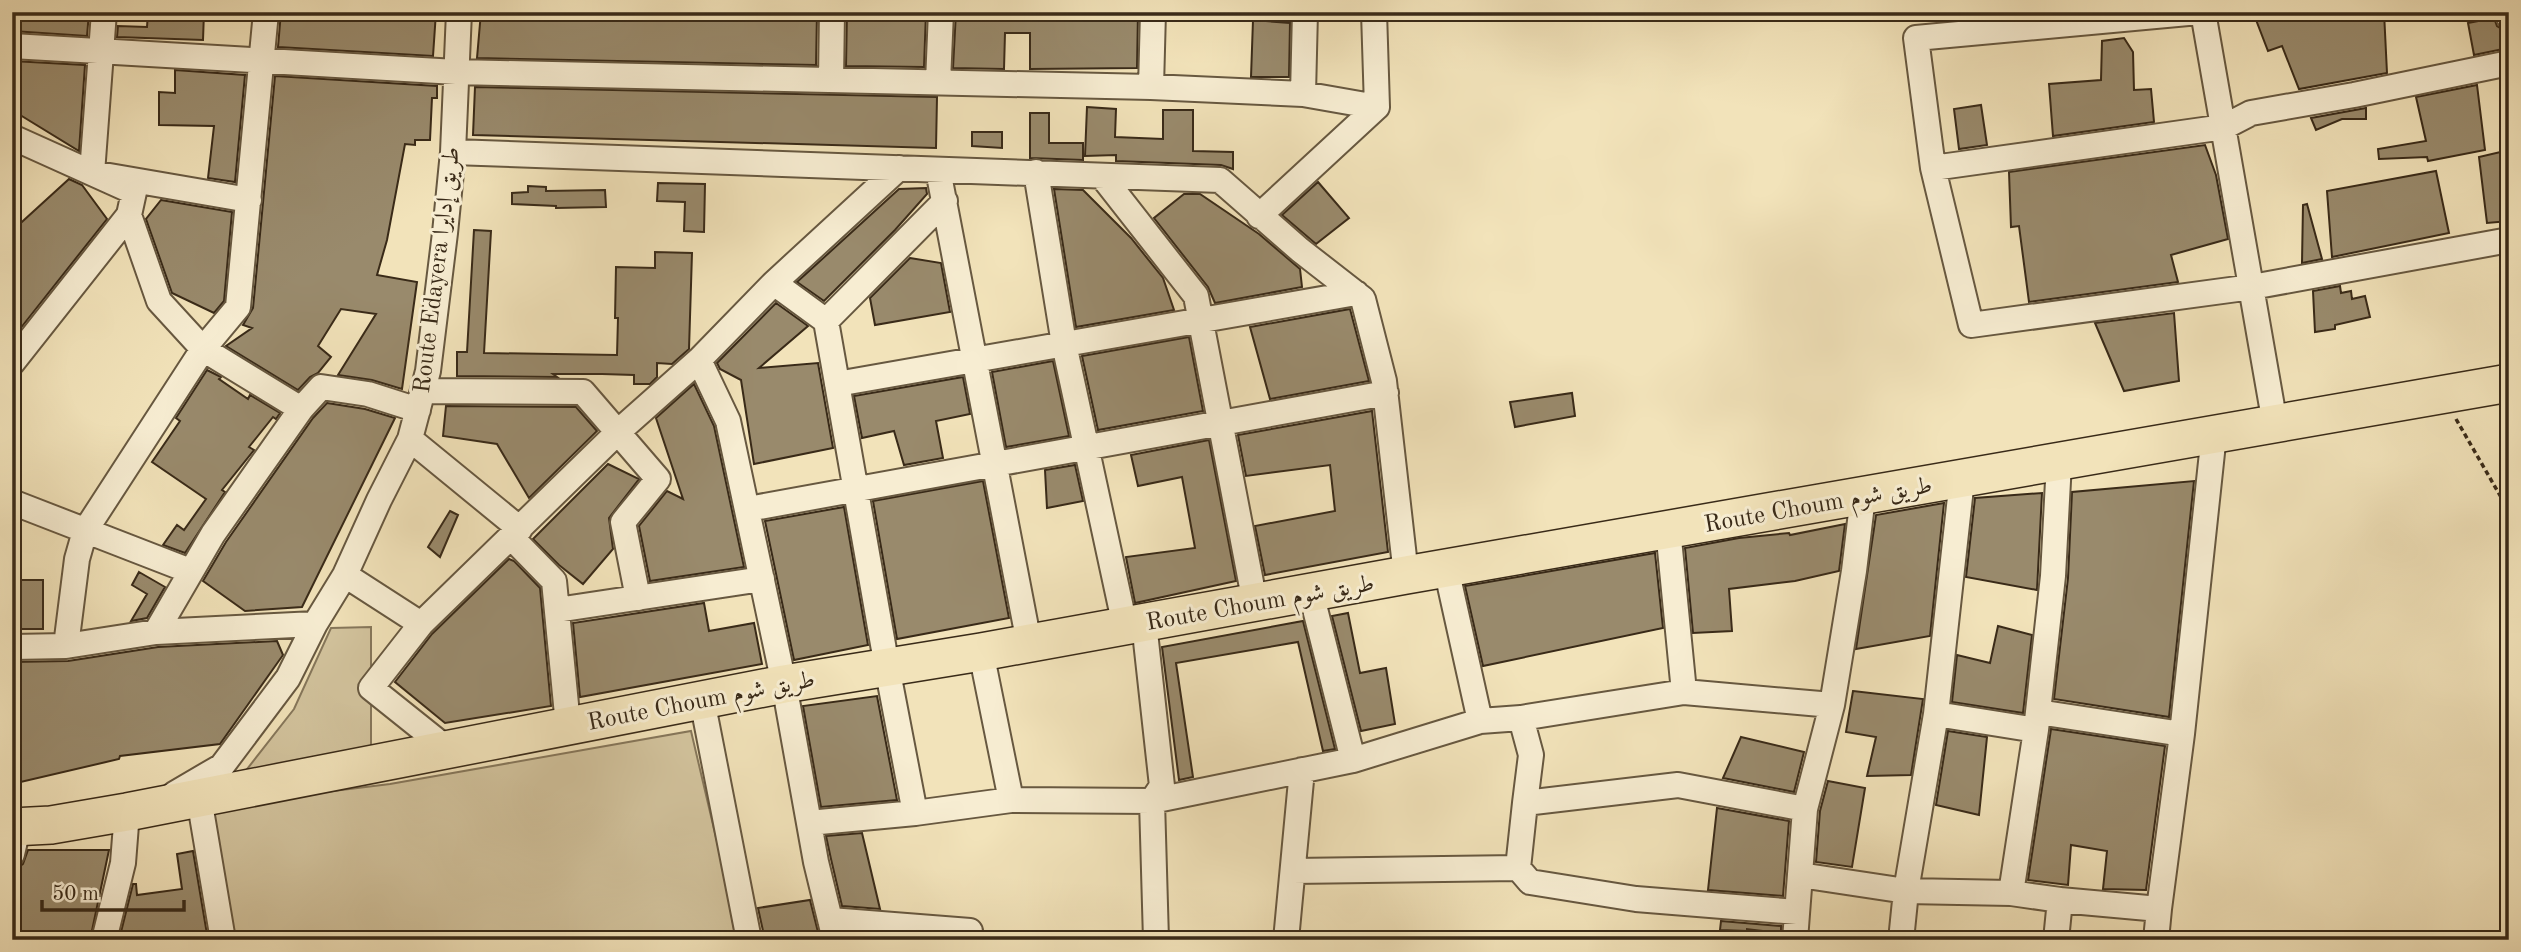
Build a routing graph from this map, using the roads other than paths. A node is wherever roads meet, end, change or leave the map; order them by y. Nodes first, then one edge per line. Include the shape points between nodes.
1 (104, 12) edge
2 (266, 12) edge
3 (459, 12) edge
4 (832, 12) edge
5 (941, 12) edge
6 (1153, 12) edge
7 (1305, 12) edge
8 (1374, 12) edge
9 (2201, 12) edge
10 (12, 46) edge
11 (100, 51) junction
12 (262, 61) junction
13 (2509, 63) edge
14 (456, 72) junction
15 (831, 80) junction
16 (938, 82) junction
17 (1151, 87) junction
18 (1303, 94) junction
19 (1377, 107) junction
20 (2224, 127) junction
21 (13, 139) edge
22 (453, 152) junction
23 (899, 168) junction
24 (1933, 168) junction
25 (939, 170) junction
26 (1037, 172) junction
27 (92, 173) junction
28 (1102, 176) junction
29 (249, 200) junction
30 (945, 201) junction
31 (129, 215) junction
32 (1259, 216) junction
33 (2509, 240) edge
34 (774, 283) junction
35 (2252, 287) junction
36 (1356, 293) junction
37 (1201, 320) junction
38 (826, 321) junction
39 (1064, 344) junction
40 (204, 349) junction
41 (699, 360) junction
42 (975, 360) junction
43 (12, 363) edge
44 (2509, 383) edge
45 (837, 384) junction
46 (1386, 393) junction
47 (420, 400) junction
48 (301, 409) junction
49 (1220, 423) junction
50 (2276, 424) junction
51 (619, 431) junction
52 (2214, 434) junction
53 (410, 439) junction
54 (1086, 447) junction
55 (2059, 462) junction
56 (994, 464) junction
57 (1962, 479) junction
58 (856, 489) junction
59 (1863, 496) junction
60 (12, 502) edge
61 (748, 509) junction
62 (1668, 529) junction
63 (85, 531) junction
64 (515, 533) junction
65 (1446, 568) junction
66 (190, 571) junction
67 (345, 575) junction
68 (1406, 575) junction
69 (762, 579) junction
70 (1311, 593) junction
71 (638, 598) junction
72 (1255, 603) junction
73 (557, 610) junction
74 (315, 624) junction
75 (421, 624) junction
76 (1135, 625) junction
77 (156, 632) junction
78 (1029, 643) junction
79 (66, 646) junction
80 (12, 647) edge
81 (981, 652) junction
82 (887, 667) junction
83 (784, 684) junction
84 (1684, 692) junction
85 (702, 700) junction
86 (1832, 705) junction
87 (1936, 714) junction
88 (1521, 718) junction
89 (1480, 721) junction
90 (2037, 721) junction
91 (568, 725) junction
92 (2182, 734) junction
93 (446, 748) junction
94 (1353, 760) junction
95 (1302, 770) junction
96 (199, 798) junction
97 (1011, 800) junction
98 (1152, 802) junction
99 (1525, 803) junction
100 (1805, 809) junction
101 (136, 810) junction
102 (915, 813) junction
103 (809, 823) junction
104 (14, 836) edge
105 (1518, 868) junction
106 (1293, 871) junction
107 (1800, 874) junction
108 (1906, 891) junction
109 (2011, 893) junction
110 (2060, 900) junction
111 (2160, 909) junction
112 (1797, 912) junction
113 (833, 930) edge
114 (104, 940) edge
115 (223, 940) edge
116 (749, 940) edge
117 (969, 940) edge
118 (1156, 940) edge
119 (1286, 940) edge
120 (1795, 940) edge
121 (1901, 940) edge
122 (2056, 940) edge
123 (2155, 940) edge

1 - 11 street
2 - 12 street
3 - 14 street, Route Edayera طريق إدايرا
4 - 15 street
5 - 16 street
6 - 17 street
7 - 18 street
8 - 19 street
9 - 20 street
9 - 24 street via 1916,38
10 - 11 street
11 - 12 street
11 - 27 street
12 - 14 street
12 - 29 street
13 - 20 street via 2251,113
14 - 15 street
14 - 22 street, Route Edayera طريق إدايرا
15 - 16 street
16 - 17 street
17 - 18 street
18 - 19 street
19 - 32 street
20 - 24 street
20 - 35 street
21 - 27 street
22 - 23 street
22 - 47 street, Route Edayera طريق إدايرا via 428,372
23 - 25 street
23 - 34 street
24 - 35 street via 1971,325
25 - 26 street
25 - 30 street
26 - 28 street
26 - 39 street
27 - 29 street
27 - 31 street via 134,191
28 - 32 street via 1220,180
28 - 37 street via 1196,296
29 - 40 street via 238,307
30 - 38 street
30 - 42 street
31 - 40 street via 159,300
31 - 43 street
32 - 36 street
33 - 35 street
34 - 38 street
34 - 41 street
35 - 50 street
36 - 37 street
36 - 46 street via 1363,299
37 - 39 street
37 - 49 street
38 - 45 street
39 - 42 street
39 - 54 street
40 - 48 street
40 - 63 street
41 - 51 street
41 - 61 street via 728,421
42 - 45 street
42 - 56 street
44 - 50 highway, Route Choum طريق شوم
45 - 58 street
46 - 49 street
46 - 68 street
47 - 48 street via 321,387
47 - 51 street via 583,392
47 - 53 street, Route Edayera طريق إدايرا
48 - 66 street
49 - 54 street
49 - 72 street
50 - 52 highway, Route Choum طريق شوم
51 - 64 street
51 - 71 street via 658,479 623,522
52 - 55 highway, Route Choum طريق شوم
52 - 92 street
53 - 64 street
53 - 67 street, Route Edayera طريق إدايرا
54 - 56 street
54 - 76 street
55 - 57 highway, Route Choum طريق شوم
55 - 90 street via 2053,576
56 - 58 street
56 - 78 street
57 - 59 highway, Route Choum طريق شوم
57 - 87 street
58 - 61 street
58 - 82 street
59 - 62 highway, Route Choum طريق شوم
59 - 86 street
60 - 63 street
61 - 69 street
62 - 65 highway, Route Choum طريق شوم
62 - 84 street
63 - 66 street
63 - 79 street
64 - 73 street via 554,581
64 - 75 street
65 - 68 highway, Route Choum طريق شوم
65 - 89 street
66 - 77 street
67 - 74 street, Route Edayera طريق إدايرا
67 - 75 street
68 - 70 highway, Route Choum طريق شوم
69 - 71 street
69 - 83 street
70 - 72 highway, Route Choum طريق شوم
70 - 94 street
71 - 73 street
72 - 76 highway, Route Choum طريق شوم
73 - 91 street
74 - 77 street
74 - 101 street, Route Edayera طريق إدايرا via 288,678 222,766
75 - 93 street via 371,688
76 - 78 highway, Route Choum طريق شوم
76 - 98 street via 1162,786
77 - 79 street
78 - 81 highway, Route Choum طريق شوم
79 - 80 street
81 - 82 highway, Route Choum طريق شوم
81 - 97 street
82 - 83 highway, Route Choum طريق شوم
82 - 102 street
83 - 85 highway, Route Choum طريق شوم
83 - 103 street
84 - 86 street
84 - 88 street
85 - 91 highway, Route Choum طريق شوم
85 - 116 street
86 - 100 street
87 - 90 street
87 - 108 street
88 - 89 street
88 - 99 street via 1531,755
89 - 94 street
90 - 92 street
90 - 109 street
91 - 93 highway, Route Choum طريق شوم
92 - 111 street
93 - 96 highway, Route Choum طريق شوم
94 - 95 street
95 - 98 street
95 - 106 street
96 - 101 highway, Route Choum طريق شوم
96 - 115 street
97 - 98 street
97 - 102 street
98 - 118 street
99 - 100 street via 1678,785
99 - 105 street
100 - 107 street
101 - 104 highway, Route Choum طريق شوم
101 - 114 street
102 - 103 street
103 - 113 street
105 - 106 street
105 - 112 street via 1530,882 1623,897
106 - 119 street
107 - 108 street
107 - 112 street
108 - 109 street
108 - 121 street
109 - 110 street
110 - 111 street
110 - 122 street
111 - 123 street
112 - 120 street
113 - 117 street via 970,931

